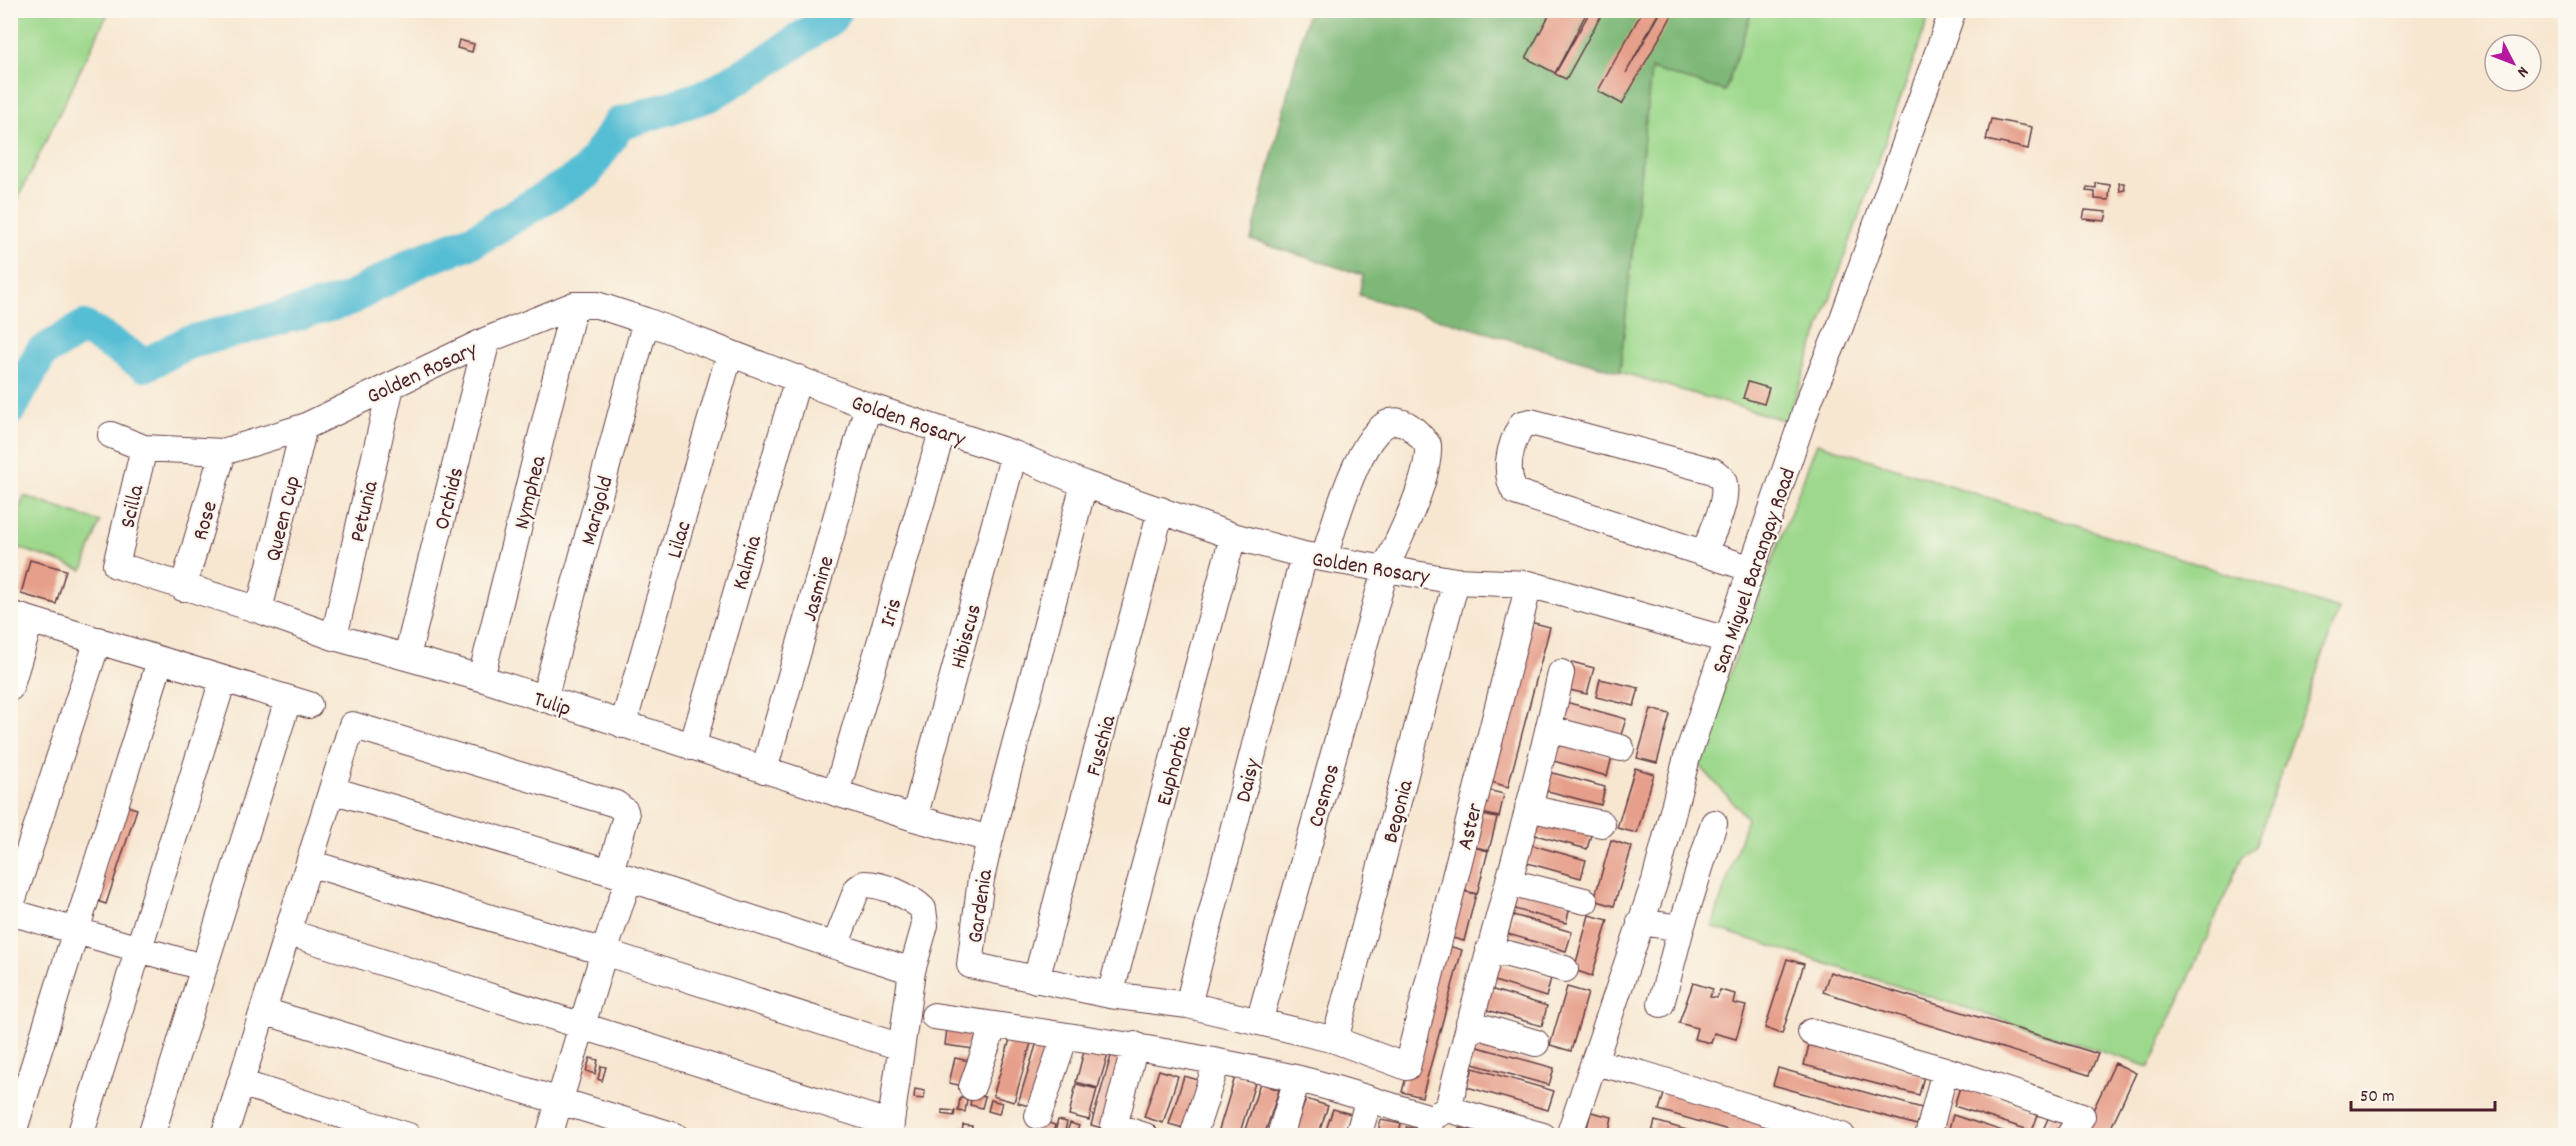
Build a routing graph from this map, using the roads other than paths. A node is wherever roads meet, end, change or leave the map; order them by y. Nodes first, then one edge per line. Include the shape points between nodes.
1 (1953, 10) edge
2 (574, 305) junction
3 (646, 321) junction
4 (487, 340) junction
5 (730, 354) junction
6 (798, 378) junction
7 (391, 386) junction
8 (868, 406) junction
9 (304, 426) junction
10 (942, 432) junction
11 (111, 435) dead end
12 (144, 448) junction
13 (223, 452) junction
14 (1014, 454) junction
15 (1084, 484) junction
16 (1161, 510) junction
17 (1233, 536) junction
18 (1704, 553) junction
19 (1314, 557) junction
20 (116, 564) joint
21 (1386, 567) junction
22 (1752, 569) junction
23 (1456, 581) junction
24 (1529, 584) junction
25 (183, 588) junction
26 (259, 610) junction
27 (20, 617) edge
28 (334, 637) junction
29 (98, 640) junction
30 (1727, 640) junction
31 (407, 656) junction
32 (160, 661) junction
33 (1561, 673) dead end
34 (481, 678) junction
35 (223, 680) junction
36 (10, 688) edge
37 (544, 699) junction
38 (623, 725) junction
39 (1549, 729) junction
40 (692, 747) junction
41 (1621, 748) dead end
42 (764, 770) junction
43 (332, 790) junction
44 (836, 793) junction
45 (1528, 808) junction
46 (914, 818) junction
47 (1714, 823) dead end
48 (1602, 824) dead end
49 (990, 839) junction
50 (309, 863) junction
51 (620, 875) junction
52 (1509, 882) junction
53 (1584, 901) dead end
54 (10, 910) edge
55 (1640, 922) junction
56 (1681, 928) junction
57 (77, 930) junction
58 (287, 933) junction
59 (835, 946) junction
60 (138, 948) junction
61 (1489, 949) junction
62 (604, 952) junction
63 (202, 967) junction
64 (1565, 969) dead end
65 (912, 971) junction
66 (1036, 981) junction
67 (1110, 995) junction
68 (1661, 1004) dead end
69 (1188, 1005) junction
70 (263, 1011) junction
71 (934, 1016) dead end
72 (1259, 1022) junction
73 (1469, 1023) junction
74 (994, 1025) junction
75 (582, 1026) junction
76 (1811, 1032) dead end
77 (1065, 1036) junction
78 (1335, 1040) junction
79 (1536, 1043) dead end
80 (1135, 1046) junction
81 (901, 1047) junction
82 (1217, 1062) junction
83 (1594, 1062) junction
84 (1407, 1067) joint
85 (1945, 1070) junction
86 (1297, 1079) junction
87 (240, 1083) junction
88 (972, 1088) dead end
89 (1369, 1099) junction
90 (560, 1100) junction
91 (1038, 1116) dead end
92 (1436, 1121) edge
93 (1801, 1129) edge
94 (890, 1130) edge
95 (12, 1136) edge
96 (80, 1136) edge
97 (151, 1136) edge
98 (224, 1136) edge
99 (408, 1136) edge
100 (549, 1136) edge
101 (675, 1136) edge
102 (1145, 1136) edge
103 (1193, 1136) edge
104 (1280, 1136) edge
105 (1358, 1136) edge
106 (1543, 1136) edge
107 (1569, 1136) edge
108 (1842, 1136) edge
109 (1928, 1136) edge
110 (2069, 1136) edge

1 - 22 street, San Miguel Barangay Road via 1840,327 1810,398
2 - 3 street, Golden Rosary via 597,305
2 - 4 street, Golden Rosary
2 - 34 street, Nymphea
3 - 5 street, Golden Rosary
3 - 37 street, Marigold
4 - 7 street, Golden Rosary
4 - 31 street, Orchids
5 - 6 street, Golden Rosary
5 - 38 street, Lilac
6 - 8 street, Golden Rosary
6 - 40 street, Kalmia
7 - 9 street, Golden Rosary
7 - 28 street, Petunia
8 - 10 street, Golden Rosary
8 - 42 street, Jasmine
9 - 13 street, Golden Rosary
9 - 26 street, Queen Cup
10 - 14 street, Golden Rosary
10 - 44 street, Iris
11 - 12 street, Golden Rosary
12 - 13 street, Golden Rosary
12 - 20 street, Scilla
13 - 25 street, Rose
14 - 15 street, Golden Rosary
14 - 46 street, Hibiscus
15 - 16 street, Golden Rosary
15 - 49 street, Gardenia
16 - 17 street, Golden Rosary
16 - 66 street, Fuschia
17 - 19 street, Golden Rosary
17 - 67 street, Euphorbia
18 - 18 street via 1515,492 1509,482 1508,462 1522,424 1531,422 1713,471 1725,485
18 - 22 street
19 - 21 street, Golden Rosary
19 - 21 street, Daisy via 1352,469 1385,425 1400,422 1422,438 1429,455 1413,506
19 - 69 street, Daisy
20 - 25 street, Tulip
21 - 23 street, Golden Rosary
21 - 72 street, Cosmos
22 - 30 street, San Miguel Barangay Road
23 - 24 street, Golden Rosary
23 - 78 street, Begonia
24 - 30 street, Golden Rosary
24 - 84 street, Aster
25 - 26 street, Tulip
26 - 28 street, Tulip
27 - 29 street
27 - 36 street
28 - 31 street, Tulip
29 - 32 street
29 - 54 street
30 - 55 street, San Miguel Barangay Road via 1687,758
31 - 34 street, Tulip
32 - 35 street
32 - 57 street
33 - 39 street
34 - 37 street, Tulip
35 - 60 street
35 - 63 street via 299,703
37 - 38 street, Tulip
38 - 40 street, Tulip
39 - 41 street
39 - 45 street
40 - 42 street, Tulip
42 - 44 street, Tulip
43 - 50 street
43 - 51 street
43 - 51 street via 352,725 621,807 626,816
44 - 46 street, Tulip
45 - 48 street
45 - 52 street
46 - 49 street, Tulip
47 - 56 street
49 - 66 street, Gardenia via 970,965
50 - 58 street
50 - 62 street
51 - 59 street
51 - 62 street
52 - 53 street
52 - 61 street
54 - 57 street
55 - 56 street
55 - 83 street, San Miguel Barangay Road
56 - 68 street
57 - 60 street
57 - 95 street
58 - 70 street
58 - 75 street
59 - 65 street
59 - 65 street via 857,889 864,884 878,887 914,900 924,909 925,925
60 - 63 street
60 - 96 street
61 - 64 street
61 - 73 street
62 - 75 street
62 - 81 street
63 - 97 street
65 - 81 street
66 - 67 street, Gardenia
67 - 69 street, Gardenia
69 - 72 street, Gardenia
70 - 87 street
70 - 90 street
71 - 74 street
72 - 78 street, Gardenia
73 - 79 street
73 - 92 street
74 - 77 street
74 - 88 street
75 - 90 street
75 - 94 street
76 - 85 street
77 - 80 street
77 - 91 street
78 - 84 street, Gardenia
80 - 82 street
80 - 102 street via 1114,1126
81 - 94 street
82 - 86 street
82 - 103 street
83 - 93 street via 1642,1074
83 - 107 street, San Miguel Barangay Road
85 - 109 street
85 - 110 street via 2082,1116
86 - 89 street
86 - 104 street
87 - 98 street
87 - 99 street
89 - 92 street
89 - 105 street
90 - 100 street
90 - 101 street
92 - 106 street
93 - 108 street

